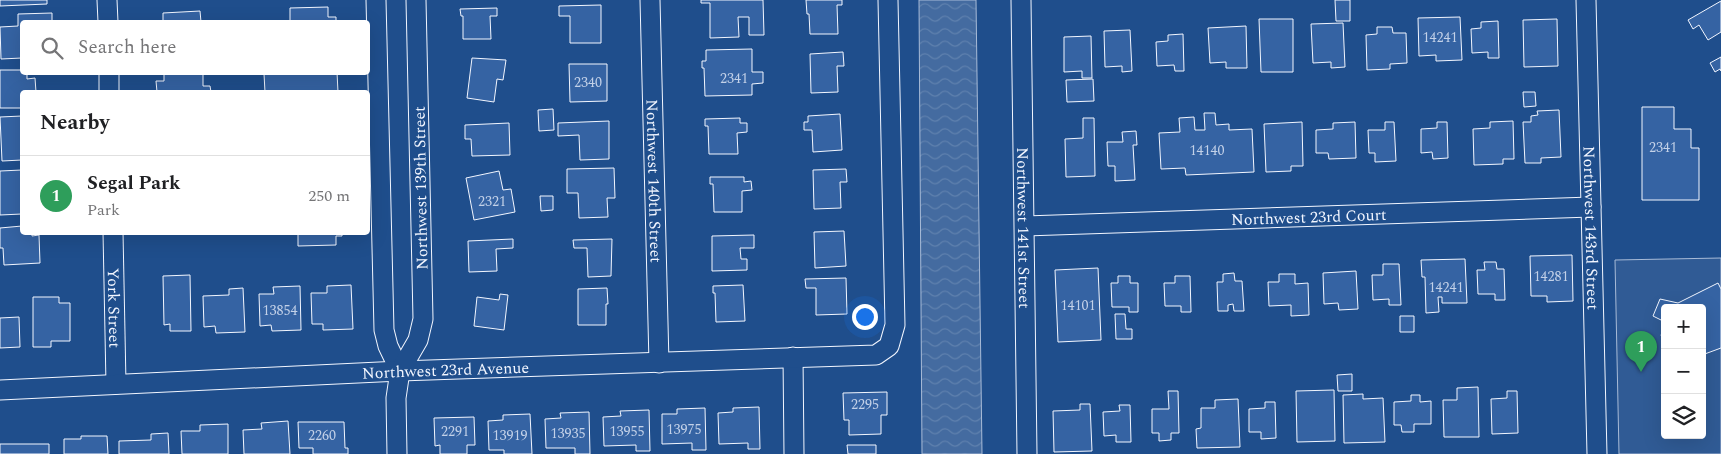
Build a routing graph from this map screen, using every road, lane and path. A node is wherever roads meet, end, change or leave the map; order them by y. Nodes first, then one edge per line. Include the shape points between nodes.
1 (107, 0) edge
2 (376, 0) edge
3 (416, 0) edge
4 (650, 0) edge
5 (888, 0) edge
6 (1021, 0) edge
7 (1586, 0) edge
8 (108, 20) edge
9 (109, 75) edge
10 (110, 90) edge
11 (1591, 207) junction
12 (1025, 226) junction
13 (113, 235) edge
14 (792, 357) junction
15 (659, 363) junction
16 (400, 370) junction
17 (116, 384) junction
18 (0, 390) edge
19 (397, 454) edge
20 (794, 454) edge
21 (1027, 454) edge
22 (1597, 454) edge

1 - 8 street
2 - 16 street via 384,330
3 - 16 street, Northwest 139th Street via 423,319 418,340
4 - 15 street, Northwest 140th Street
5 - 14 street, Northwest 23rd Avenue via 895,325 889,346 876,355
6 - 12 street, Northwest 141st Street
7 - 11 street, Northwest 143rd Street
9 - 10 street
11 - 12 street, Northwest 23rd Court
11 - 22 street, Northwest 143rd Street
12 - 21 street, Northwest 141st Street
13 - 17 street, York Street
14 - 15 street, Northwest 23rd Avenue
14 - 20 street
15 - 16 street, Northwest 23rd Avenue
16 - 17 street, Northwest 23rd Avenue
16 - 19 street, Northwest 139th Street via 396,398
17 - 18 street, Northwest 23rd Avenue

